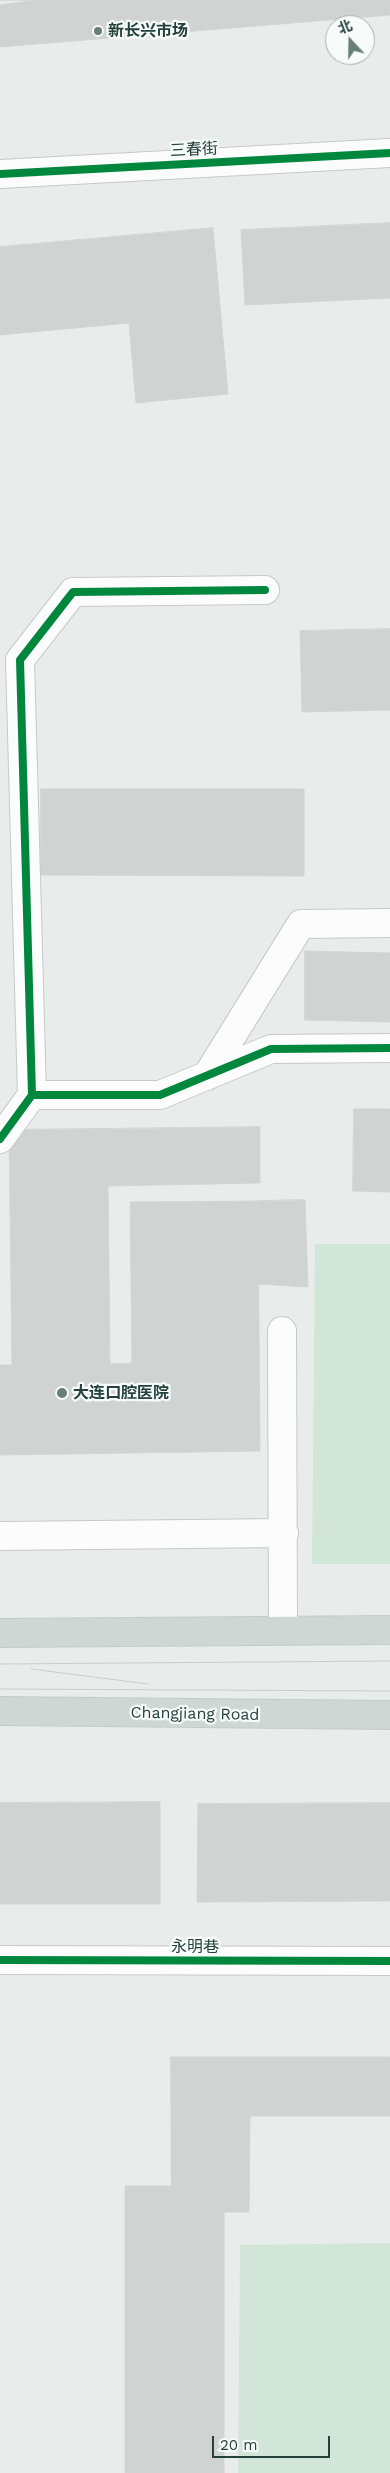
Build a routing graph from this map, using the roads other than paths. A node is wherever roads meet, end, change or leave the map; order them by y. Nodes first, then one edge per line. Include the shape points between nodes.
1 (390, 152) edge
2 (0, 174) edge
3 (266, 590) dead end
4 (390, 924) edge
5 (390, 1048) edge
6 (207, 1076) junction
7 (32, 1096) junction
8 (0, 1139) edge
9 (282, 1332) dead end
10 (284, 1533) junction
11 (0, 1536) edge
12 (283, 1630) junction
13 (390, 1630) edge
14 (0, 1633) edge
15 (0, 1711) edge
16 (390, 1715) edge
17 (0, 1960) edge
18 (390, 1961) edge

1 - 2 street, 三春街
3 - 7 street via 73,592 20,660
4 - 6 street via 301,924
5 - 6 street via 271,1049
6 - 7 street via 160,1095
7 - 8 street
9 - 10 street
10 - 11 street
10 - 12 street
12 - 13 main road
12 - 14 main road
15 - 16 main road, Changjiang Road
17 - 18 street, 永明巷

